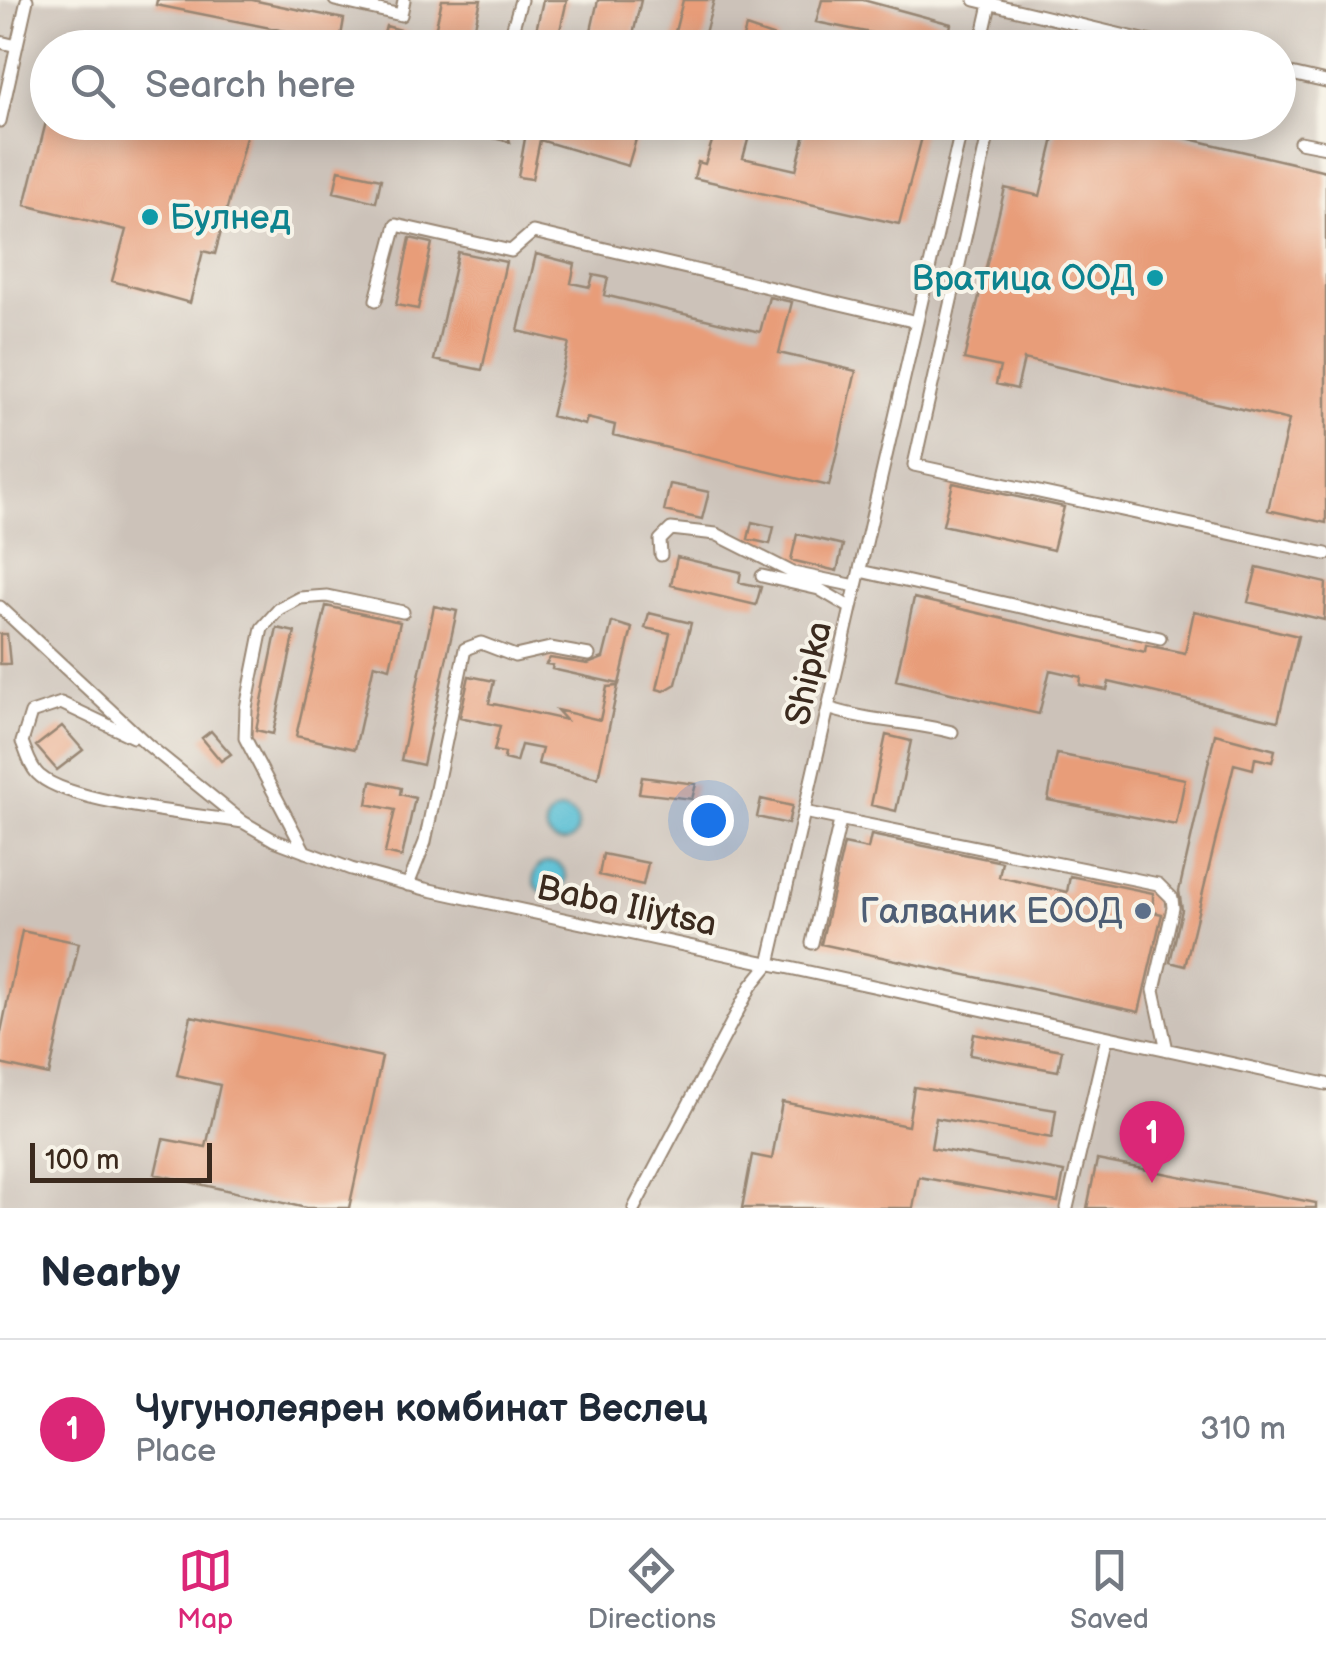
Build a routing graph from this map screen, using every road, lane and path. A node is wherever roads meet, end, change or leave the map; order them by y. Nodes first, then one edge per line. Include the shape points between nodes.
1 (27, 0) edge
2 (335, 0) edge
3 (404, 0) edge
4 (521, 0) edge
5 (974, 0) edge
6 (991, 2) edge
7 (512, 30) edge
8 (984, 30) edge
9 (1104, 30) edge
10 (0, 42) edge
11 (17, 46) junction
12 (1296, 75) edge
13 (1326, 82) edge
14 (0, 121) edge
15 (959, 140) edge
16 (987, 140) edge
17 (1300, 142) dead end
18 (1326, 148) edge
19 (376, 300) dead end
20 (917, 322) junction
21 (1326, 554) edge
22 (661, 555) dead end
23 (860, 571) junction
24 (762, 576) dead end
25 (856, 586) junction
26 (0, 606) edge
27 (851, 608) junction
28 (403, 612) dead end
29 (1160, 638) dead end
30 (589, 655) dead end
31 (828, 708) junction
32 (952, 732) dead end
33 (148, 745) junction
34 (804, 812) junction
35 (840, 820) junction
36 (243, 822) junction
37 (305, 852) junction
38 (408, 884) junction
39 (812, 942) dead end
40 (769, 964) junction
41 (1107, 1037) junction
42 (1167, 1050) junction
43 (1326, 1084) edge
44 (634, 1208) edge
45 (1067, 1208) edge

1 - 11 street
2 - 3 street via 401,14
4 - 7 street
5 - 6 street
6 - 8 street
6 - 9 street
10 - 11 street
11 - 14 street
12 - 13 street
15 - 20 street, Shipka
16 - 21 street via 914,465
17 - 18 street
19 - 20 street via 396,225 510,251 533,232
20 - 23 street, Shipka
22 - 25 street via 660,540 670,529 716,534 793,573
23 - 25 street, Shipka
23 - 29 street
24 - 27 street via 819,589
25 - 27 street, Shipka
26 - 33 street, Baba Iliytsa
27 - 31 street, Shipka
28 - 37 street via 327,596 300,598 262,628 245,738
30 - 38 street via 550,648 515,656 481,643 465,650 425,842
31 - 32 street
31 - 34 street, Shipka
33 - 36 street, Baba Iliytsa
33 - 36 street via 61,703 32,714 22,742 35,773 57,789
34 - 35 street
34 - 40 street, Shipka
35 - 39 street
35 - 42 street via 1158,884 1173,908 1154,990
36 - 37 street, Baba Iliytsa
37 - 38 street, Baba Iliytsa
38 - 40 street, Baba Iliytsa
40 - 41 street, Baba Iliytsa
40 - 44 street, Shipka
41 - 42 street, Baba Iliytsa
41 - 45 street
42 - 43 street, Baba Iliytsa

